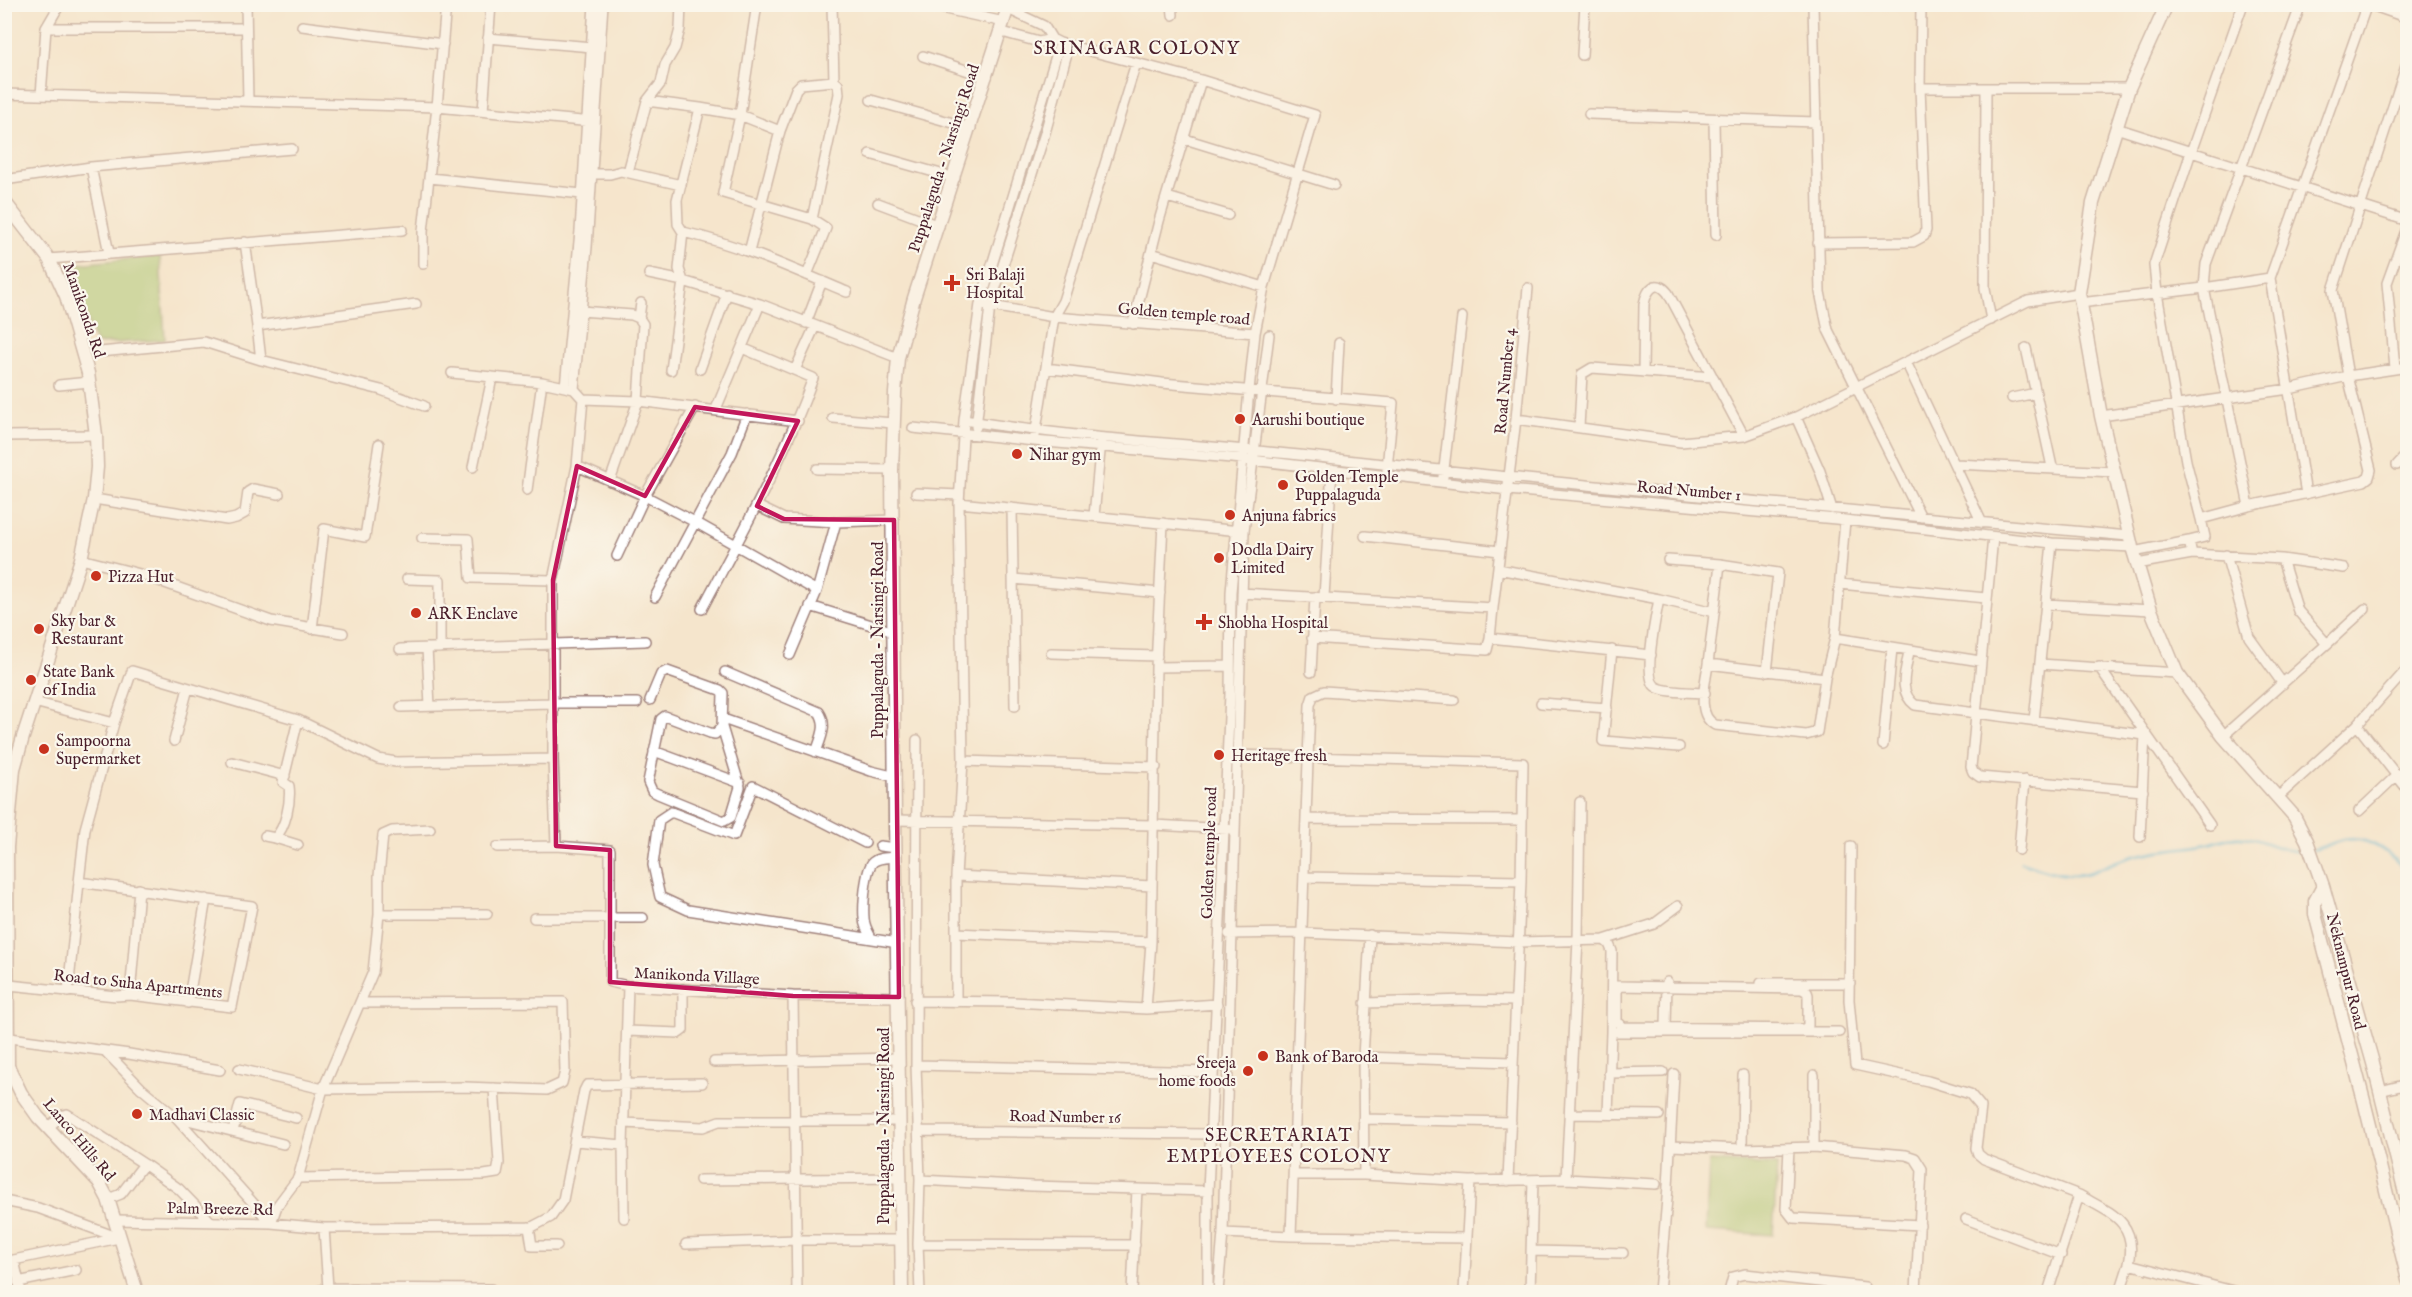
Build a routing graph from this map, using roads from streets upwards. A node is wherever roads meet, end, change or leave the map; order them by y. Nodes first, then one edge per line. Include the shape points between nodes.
1 (60, 4) edge
2 (246, 4) edge
3 (446, 4) edge
4 (491, 4) edge
5 (594, 4) edge
6 (603, 4) edge
7 (681, 4) edge
8 (757, 4) edge
9 (832, 4) edge
10 (1172, 4) edge
11 (1585, 4) edge
12 (1814, 4) edge
13 (1921, 4) edge
14 (2167, 4) edge
15 (2243, 4) edge
16 (2301, 4) edge
17 (2367, 4) edge
18 (927, 5) edge
19 (1008, 7) edge
20 (1173, 15) dead end
21 (2408, 18) edge
22 (302, 26) dead end
23 (1003, 27) junction
24 (46, 28) junction
25 (246, 28) junction
26 (488, 38) junction
27 (1060, 43) junction
28 (444, 44) junction
29 (592, 47) junction
30 (1582, 55) dead end
31 (923, 56) dead end
32 (2408, 60) edge
33 (1136, 63) junction
34 (987, 77) junction
35 (1201, 80) junction
36 (834, 81) junction
37 (1920, 88) junction
38 (1986, 88) junction
39 (2129, 88) junction
40 (4, 94) edge
41 (40, 95) junction
42 (871, 100) dead end
43 (248, 101) junction
44 (647, 101) junction
45 (437, 107) junction
46 (700, 108) junction
47 (483, 111) junction
48 (1589, 114) dead end
49 (740, 115) junction
50 (1714, 120) junction
51 (591, 122) junction
52 (1816, 122) junction
53 (971, 128) junction
54 (2116, 128) junction
55 (780, 131) junction
56 (1185, 139) junction
57 (292, 149) dead end
58 (2191, 152) junction
59 (870, 154) dead end
60 (91, 167) junction
61 (2242, 168) junction
62 (628, 172) junction
63 (588, 174) junction
64 (1298, 174) junction
65 (430, 178) junction
66 (955, 178) junction
67 (11, 179) dead end
68 (681, 185) junction
69 (1334, 185) dead end
70 (2301, 187) junction
71 (582, 194) junction
72 (1167, 197) junction
73 (4, 201) edge
74 (878, 203) dead end
75 (762, 206) junction
76 (2360, 206) junction
77 (1228, 215) dead end
78 (812, 219) junction
79 (2408, 223) edge
80 (939, 226) junction
81 (402, 230) dead end
82 (683, 232) junction
83 (1716, 234) dead end
84 (245, 242) junction
85 (1818, 243) junction
86 (749, 252) junction
87 (109, 253) junction
88 (1151, 253) junction
89 (52, 264) junction
90 (423, 264) dead end
91 (649, 274) dead end
92 (807, 274) junction
93 (2270, 278) junction
94 (683, 281) junction
95 (822, 281) junction
96 (1264, 287) junction
97 (1528, 288) dead end
98 (2204, 288) junction
99 (847, 292) dead end
100 (727, 293) junction
101 (2157, 293) junction
102 (2080, 298) junction
103 (641, 303) dead end
104 (416, 304) dead end
105 (760, 304) junction
106 (980, 304) junction
107 (990, 306) junction
108 (581, 311) junction
109 (1054, 317) junction
110 (1462, 317) dead end
111 (639, 318) junction
112 (1991, 320) junction
113 (1133, 324) junction
114 (811, 325) junction
115 (257, 326) junction
116 (1255, 333) junction
117 (1269, 335) dead end
118 (1339, 343) dead end
119 (742, 348) junction
120 (2026, 348) dead end
121 (100, 352) dead end
122 (898, 358) junction
123 (261, 360) junction
124 (1906, 363) junction
125 (2408, 367) edge
126 (1046, 368) junction
127 (2395, 368) junction
128 (700, 369) dead end
129 (671, 370) dead end
130 (795, 370) junction
131 (1643, 372) junction
132 (452, 373) dead end
133 (2348, 376) junction
134 (89, 377) junction
135 (1713, 377) junction
136 (492, 378) junction
137 (542, 382) junction
138 (59, 385) dead end
139 (1856, 387) junction
140 (570, 388) junction
141 (1249, 390) junction
142 (2289, 390) junction
143 (1262, 392) junction
144 (2036, 393) junction
145 (2012, 398) dead end
146 (2226, 398) junction
147 (583, 399) junction
148 (1336, 399) junction
149 (638, 401) junction
150 (2176, 405) junction
151 (424, 406) dead end
152 (695, 407) junction
153 (716, 409) junction
154 (747, 414) junction
155 (2101, 416) junction
156 (1796, 417) junction
157 (832, 418) dead end
158 (1516, 419) junction
159 (964, 420) junction
160 (798, 421) junction
161 (977, 422) junction
162 (893, 423) junction
163 (913, 428) dead end
164 (1579, 428) junction
165 (1036, 430) junction
166 (963, 433) junction
167 (96, 435) junction
168 (976, 435) junction
169 (4, 436) edge
170 (1101, 436) junction
171 (1744, 436) junction
172 (1034, 441) junction
173 (379, 444) dead end
174 (1100, 447) junction
175 (2408, 453) edge
176 (1243, 454) junction
177 (1254, 455) junction
178 (1956, 464) junction
179 (1388, 465) junction
180 (2397, 465) dead end
181 (577, 466) junction
182 (473, 467) dead end
183 (2052, 467) junction
184 (817, 469) dead end
185 (1332, 469) junction
186 (892, 470) junction
187 (1444, 472) junction
188 (2114, 472) junction
189 (1387, 475) junction
190 (1510, 478) junction
191 (610, 481) junction
192 (1442, 482) junction
193 (527, 490) dead end
194 (1508, 490) junction
195 (916, 493) dead end
196 (279, 494) dead end
197 (2306, 494) junction
198 (645, 496) junction
199 (959, 499) junction
200 (94, 500) junction
201 (757, 506) junction
202 (2249, 506) junction
203 (1012, 508) junction
204 (1832, 509) junction
205 (1094, 516) junction
206 (1921, 517) junction
207 (2201, 519) junction
208 (894, 520) junction
209 (1845, 520) junction
210 (695, 522) junction
211 (836, 522) junction
212 (1163, 523) junction
213 (1982, 523) junction
214 (1240, 531) junction
215 (1365, 536) dead end
216 (1993, 537) junction
217 (422, 538) dead end
218 (2189, 541) junction
219 (2052, 543) junction
220 (2132, 545) junction
221 (735, 546) junction
222 (1500, 551) junction
223 (2192, 554) junction
224 (2226, 555) junction
225 (617, 556) dead end
226 (81, 559) junction
227 (2282, 559) junction
228 (1668, 560) dead end
229 (1720, 564) junction
230 (2137, 564) junction
231 (2344, 568) dead end
232 (1498, 569) junction
233 (407, 579) dead end
234 (1014, 579) junction
235 (553, 580) junction
236 (1840, 584) junction
237 (817, 591) junction
238 (1160, 593) junction
239 (1242, 593) junction
240 (655, 597) dead end
241 (1319, 597) junction
242 (1986, 598) junction
243 (1659, 599) junction
244 (2046, 604) junction
245 (810, 606) junction
246 (1493, 608) junction
247 (702, 609) dead end
248 (2365, 609) dead end
249 (2151, 610) junction
250 (1714, 612) junction
251 (312, 629) junction
252 (894, 632) junction
253 (343, 633) dead end
254 (1312, 638) junction
255 (1490, 638) junction
256 (1835, 638) junction
257 (645, 641) dead end
258 (2327, 644) junction
259 (552, 645) junction
260 (427, 648) junction
261 (440, 648) junction
262 (1892, 648) junction
263 (400, 649) dead end
264 (1612, 650) junction
265 (1909, 651) junction
266 (1051, 653) dead end
267 (790, 655) dead end
268 (1651, 655) junction
269 (1157, 656) junction
270 (1980, 661) junction
271 (2040, 663) junction
272 (1708, 664) junction
273 (1156, 667) junction
274 (2099, 668) junction
275 (2408, 668) edge
276 (725, 672) dead end
277 (1311, 672) dead end
278 (1767, 672) junction
279 (2177, 673) junction
280 (1234, 674) junction
281 (1826, 678) junction
282 (2283, 684) junction
283 (188, 688) junction
284 (1235, 693) junction
285 (1705, 693) junction
286 (650, 700) dead end
287 (1454, 700) dead end
288 (34, 702) junction
289 (552, 703) junction
290 (637, 703) dead end
291 (1542, 703) dead end
292 (430, 706) junction
293 (1015, 706) dead end
294 (401, 707) dead end
295 (1607, 708) junction
296 (1976, 714) junction
297 (298, 720) junction
298 (2034, 721) junction
299 (114, 723) junction
300 (722, 723) junction
301 (2357, 725) junction
302 (2145, 735) junction
303 (2223, 736) junction
304 (917, 740) dead end
305 (174, 741) dead end
306 (1883, 745) dead end
307 (1679, 747) dead end
308 (654, 751) junction
309 (816, 752) junction
310 (1226, 754) junction
311 (1239, 755) junction
312 (1308, 758) junction
313 (553, 759) junction
314 (963, 761) junction
315 (232, 762) dead end
316 (1156, 767) junction
317 (2408, 771) edge
318 (2397, 775) junction
319 (285, 776) junction
320 (896, 777) junction
321 (2025, 780) junction
322 (740, 783) junction
323 (2408, 790) edge
324 (2143, 791) junction
325 (8, 795) edge
326 (2278, 797) junction
327 (1580, 802) dead end
328 (2359, 812) dead end
329 (1306, 819) junction
330 (895, 820) junction
331 (916, 820) junction
332 (961, 820) junction
333 (1522, 820) junction
334 (1154, 825) junction
335 (2210, 825) dead end
336 (430, 829) dead end
337 (1223, 829) junction
338 (1236, 830) junction
339 (2139, 837) dead end
340 (865, 843) dead end
341 (298, 845) dead end
342 (556, 846) junction
343 (880, 846) dead end
344 (1851, 846) dead end
345 (497, 848) dead end
346 (2019, 850) dead end
347 (896, 853) junction
348 (957, 876) junction
349 (1304, 877) junction
350 (1521, 881) junction
351 (79, 882) junction
352 (1152, 886) junction
353 (2323, 886) junction
354 (139, 890) junction
355 (206, 899) junction
356 (1678, 906) dead end
357 (379, 914) junction
358 (487, 914) dead end
359 (534, 918) dead end
360 (610, 918) junction
361 (643, 918) dead end
362 (957, 933) junction
363 (1220, 933) junction
364 (1302, 933) junction
365 (1232, 934) junction
366 (1370, 936) junction
367 (872, 939) junction
368 (1578, 940) junction
369 (1604, 940) junction
370 (1151, 942) junction
371 (1518, 942) junction
372 (897, 943) junction
373 (1850, 983) junction
374 (1615, 984) junction
375 (9, 985) junction
376 (1667, 985) junction
377 (628, 986) junction
378 (1717, 986) junction
379 (683, 989) junction
380 (68, 992) junction
381 (130, 995) junction
382 (793, 996) junction
383 (898, 997) junction
384 (915, 1001) junction
385 (1515, 1001) junction
386 (956, 1002) junction
387 (188, 1003) junction
388 (360, 1003) junction
389 (1365, 1003) junction
390 (1217, 1004) junction
391 (1146, 1009) junction
392 (1666, 1027) junction
393 (627, 1031) junction
394 (1611, 1032) junction
395 (1839, 1032) dead end
396 (10, 1038) junction
397 (106, 1052) junction
398 (1363, 1057) junction
399 (899, 1058) junction
400 (794, 1061) junction
401 (714, 1062) dead end
402 (1512, 1062) junction
403 (2373, 1063) junction
404 (916, 1065) junction
405 (2355, 1068) junction
406 (240, 1069) dead end
407 (220, 1070) dead end
408 (1213, 1072) junction
409 (1663, 1072) dead end
410 (1609, 1073) junction
411 (1674, 1074) dead end
412 (1743, 1075) dead end
413 (1814, 1075) dead end
414 (625, 1083) junction
415 (702, 1083) dead end
416 (2408, 1084) edge
417 (494, 1088) junction
418 (323, 1089) junction
419 (2380, 1091) junction
420 (1570, 1114) junction
421 (1608, 1114) junction
422 (1659, 1115) dead end
423 (176, 1117) junction
424 (296, 1118) dead end
425 (1363, 1119) junction
426 (795, 1120) junction
427 (899, 1121) junction
428 (1511, 1122) junction
429 (624, 1123) junction
430 (47, 1128) junction
431 (234, 1131) junction
432 (918, 1131) junction
433 (1211, 1134) junction
434 (575, 1141) junction
435 (283, 1144) dead end
436 (623, 1145) junction
437 (1671, 1146) junction
438 (1814, 1147) junction
439 (1789, 1148) junction
440 (1742, 1149) junction
441 (144, 1164) junction
442 (1294, 1175) junction
443 (1364, 1175) junction
444 (298, 1178) junction
445 (899, 1178) junction
446 (1566, 1179) junction
447 (700, 1180) dead end
448 (796, 1180) junction
449 (920, 1180) junction
450 (1533, 1180) junction
451 (1470, 1181) junction
452 (1508, 1181) junction
453 (1656, 1184) dead end
454 (1137, 1189) junction
455 (1208, 1191) junction
456 (2079, 1196) junction
457 (108, 1199) junction
458 (4, 1201) edge
459 (2408, 1205) edge
460 (624, 1218) dead end
461 (1966, 1219) dead end
462 (115, 1220) junction
463 (211, 1222) junction
464 (271, 1223) junction
465 (1920, 1225) junction
466 (529, 1227) junction
467 (324, 1228) junction
468 (2402, 1232) edge
469 (1223, 1233) junction
470 (1291, 1236) junction
471 (119, 1238) junction
472 (1467, 1238) junction
473 (796, 1240) junction
474 (900, 1240) junction
475 (686, 1244) dead end
476 (918, 1244) junction
477 (1135, 1245) junction
478 (557, 1246) dead end
479 (1532, 1251) junction
480 (1623, 1253) dead end
481 (2061, 1256) junction
482 (9, 1261) edge
483 (2128, 1263) junction
484 (76, 1270) dead end
485 (2408, 1280) edge
486 (18, 1282) junction
487 (1865, 1287) dead end
488 (328, 1288) junction
489 (491, 1289) dead end
490 (2218, 1290) edge
491 (21, 1293) edge
492 (137, 1293) edge
493 (314, 1293) edge
494 (797, 1293) edge
495 (902, 1293) edge
496 (920, 1293) edge
497 (1132, 1293) edge
498 (1208, 1293) edge
499 (1218, 1293) edge
500 (1464, 1293) edge
501 (1530, 1293) edge
502 (1659, 1293) edge
503 (1729, 1293) edge
504 (1916, 1293) edge
505 (2048, 1293) edge
506 (2120, 1293) edge
507 (2237, 1293) edge

1 - 24 street
2 - 25 street
3 - 28 street
4 - 26 street
5 - 29 street
6 - 51 street
7 - 44 street via 675,48 661,83
8 - 49 street
9 - 36 street
10 - 20 street
11 - 30 street
12 - 52 street
13 - 37 street
14 - 39 street
15 - 58 street
16 - 61 street
17 - 21 street
17 - 70 street
18 - 23 street
19 - 23 street, Puppalaguda - Narsingi Road
19 - 27 street via 1044,26
22 - 28 street
23 - 27 street via 1039,42
23 - 34 street, Puppalaguda - Narsingi Road
24 - 25 street
24 - 41 street
25 - 43 street
26 - 29 street
26 - 47 street
27 - 33 street
27 - 106 street
27 - 107 street via 1045,133
28 - 45 street
29 - 51 street
31 - 34 street
32 - 76 street
33 - 35 street
33 - 109 street via 1063,301
34 - 53 street, Puppalaguda - Narsingi Road
35 - 56 street
35 - 64 street via 1315,115
36 - 55 street via 801,84
36 - 78 street via 839,94
37 - 38 street
37 - 85 street via 1924,236 1913,242
38 - 39 street
38 - 112 street via 1985,288
39 - 54 street
40 - 41 street
41 - 43 street
42 - 53 street
43 - 45 street
44 - 46 street
44 - 62 street
45 - 47 street
45 - 65 street
46 - 49 street
46 - 68 street
47 - 51 street
48 - 50 street
49 - 55 street
49 - 75 street via 723,193
50 - 52 street
50 - 83 street
51 - 63 street
52 - 85 street
53 - 66 street, Puppalaguda - Narsingi Road
54 - 58 street
54 - 102 street via 2093,203
55 - 75 street
56 - 64 street
56 - 72 street
57 - 60 street
58 - 61 street
58 - 101 street via 2154,265
59 - 66 street
60 - 67 street
60 - 87 street
61 - 70 street
61 - 98 street via 2206,264
62 - 63 street
62 - 68 street
63 - 71 street
63 - 108 street
64 - 69 street
64 - 96 street
65 - 71 street
65 - 90 street
66 - 80 street, Puppalaguda - Narsingi Road
68 - 82 street via 676,212
70 - 76 street
70 - 93 street
71 - 140 street
72 - 77 street
72 - 88 street
73 - 89 street, Manikonda Rd
74 - 80 street
75 - 78 street
75 - 86 street
76 - 79 street
76 - 133 street via 2332,290
78 - 92 street via 826,228
79 - 127 street via 2386,283
80 - 122 street, Puppalaguda - Narsingi Road
81 - 84 street
82 - 86 street
82 - 94 street via 679,268
84 - 87 street
84 - 115 street
85 - 139 street via 1820,291 1828,330
86 - 92 street
87 - 89 street
88 - 96 street
88 - 113 street
89 - 134 street, Manikonda Rd via 69,306
91 - 94 street
92 - 95 street
93 - 98 street
93 - 142 street
94 - 100 street
94 - 129 street
95 - 99 street
95 - 114 street
96 - 116 street
97 - 158 street, Road Number 4
98 - 101 street
98 - 146 street
100 - 105 street
100 - 128 street
101 - 102 street
101 - 150 street
102 - 112 street via 2028,301
102 - 155 street
103 - 111 street
104 - 115 street
105 - 114 street
105 - 119 street
106 - 107 street, Golden temple road
106 - 159 street
107 - 109 street, Golden temple road
107 - 161 street
108 - 111 street
108 - 140 street
109 - 113 street, Golden temple road
109 - 126 street
110 - 187 street
111 - 149 street via 644,324
112 - 124 street
113 - 116 street, Golden temple road
114 - 122 street
114 - 130 street
115 - 123 street
116 - 141 street, Golden temple road
117 - 143 street, Golden temple road
118 - 148 street
119 - 130 street
119 - 153 street
120 - 144 street
121 - 123 street via 204,342
122 - 162 street, Puppalaguda - Narsingi Road
123 - 151 street via 381,390
124 - 139 street
124 - 178 street
125 - 127 street
126 - 141 street
126 - 165 street
127 - 133 street
130 - 160 street via 813,378
131 - 135 street
131 - 135 street via 1644,304 1646,293 1656,285 1668,293
131 - 164 street via 1592,368 1584,371
132 - 136 street
133 - 142 street
133 - 197 street via 2371,470 2369,477
134 - 138 street
134 - 167 street, Lanco Hills Rd
135 - 171 street
136 - 137 street
136 - 182 street
137 - 140 street
137 - 193 street
139 - 156 street
139 - 206 street
140 - 147 street
141 - 143 street
141 - 176 street, Golden temple road
142 - 146 street
142 - 197 street
143 - 148 street
143 - 177 street, Golden temple road
144 - 145 street
144 - 183 street
146 - 150 street
146 - 202 street
147 - 149 street
147 - 181 street
148 - 179 street via 1393,403
149 - 152 street
149 - 191 street
150 - 155 street
150 - 207 street
152 - 153 street
152 - 198 street
153 - 154 street
154 - 160 street
154 - 210 street via 732,453
155 - 188 street
156 - 171 street
156 - 204 street
157 - 162 street
158 - 164 street
158 - 190 street, Road Number 4
159 - 161 street
159 - 166 street
160 - 201 street
161 - 165 street
161 - 168 street
162 - 186 street, Puppalaguda - Narsingi Road
163 - 166 street
164 - 171 street via 1681,442
165 - 170 street
165 - 172 street
166 - 168 street
166 - 199 street
167 - 169 street
167 - 200 street, Lanco Hills Rd
168 - 172 street
170 - 174 street
170 - 176 street
172 - 174 street
173 - 251 street via 365,537 324,530
174 - 176 street
174 - 205 street
175 - 180 street
176 - 177 street, Road Number 1
176 - 214 street, Golden temple road
177 - 179 street, Road Number 1
177 - 185 street, Road Number 1
177 - 214 street, Golden temple road
178 - 183 street
178 - 213 street
179 - 187 street, Road Number 1
179 - 189 street
181 - 191 street
181 - 235 street
183 - 188 street
184 - 186 street
185 - 189 street, Road Number 1
185 - 241 street
186 - 208 street, Puppalaguda - Narsingi Road
187 - 190 street, Road Number 1
187 - 192 street
188 - 220 street
189 - 192 street, Road Number 1
190 - 194 street, Road Number 4
190 - 204 street, Road Number 1
191 - 198 street
192 - 194 street, Road Number 1
194 - 209 street, Road Number 1
194 - 222 street, Road Number 4
195 - 199 street
196 - 200 street via 253,489 248,492 245,513 227,520
197 - 202 street
198 - 210 street
198 - 225 street
199 - 203 street
199 - 314 street
200 - 226 street, Lanco Hills Rd
201 - 211 street via 784,519
201 - 221 street
202 - 207 street
203 - 205 street
203 - 234 street
204 - 206 street, Road Number 1
205 - 212 street
206 - 213 street, Road Number 1
207 - 218 street via 2205,537
208 - 211 street
208 - 252 street, Puppalaguda - Narsingi Road
209 - 216 street, Road Number 1
209 - 236 street
210 - 221 street
210 - 240 street
211 - 237 street
212 - 214 street
212 - 238 street
213 - 220 street, Road Number 1
214 - 239 street, Golden temple road
214 - 280 street, Golden temple road
215 - 222 street
216 - 219 street, Road Number 1
216 - 242 street
217 - 235 street via 468,539 471,578
218 - 220 street
218 - 223 street
219 - 220 street, Road Number 1
219 - 244 street
220 - 230 street
221 - 237 street
221 - 247 street
222 - 232 street, Road Number 4
223 - 224 street
223 - 230 street
224 - 227 street
224 - 282 street via 2249,637
226 - 251 street via 140,574 271,621
226 - 288 street, Lanco Hills Rd
227 - 231 street
227 - 258 street via 2298,611
228 - 229 street
229 - 250 street
229 - 278 street via 1778,573
230 - 249 street
232 - 243 street
232 - 246 street, Road Number 4
233 - 261 street via 440,580
234 - 238 street
234 - 293 street
235 - 259 street
236 - 242 street
236 - 256 street
237 - 245 street
238 - 269 street
239 - 241 street
239 - 280 street, Golden temple road
241 - 246 street
241 - 254 street
242 - 270 street
243 - 250 street
243 - 268 street
244 - 249 street
244 - 271 street
245 - 252 street
245 - 267 street
246 - 255 street, Road Number 4
248 - 258 street
249 - 279 street
250 - 272 street
251 - 253 street
252 - 320 street, Puppalaguda - Narsingi Road
254 - 255 street via 1487,650
254 - 277 street
255 - 264 street
256 - 262 street
256 - 281 street
257 - 259 street
258 - 282 street
259 - 261 street
259 - 289 street
260 - 261 street
260 - 263 street
260 - 292 street
262 - 265 street
262 - 306 street
264 - 268 street
264 - 295 street
265 - 270 street
265 - 296 street via 1904,688 1907,699 1915,705
266 - 269 street
268 - 285 street via 1654,686
269 - 273 street
270 - 296 street
271 - 274 street
271 - 298 street
272 - 278 street
272 - 285 street
273 - 280 street
273 - 316 street
274 - 279 street
274 - 302 street
275 - 301 street
276 - 309 street via 819,712 824,732
278 - 281 street
279 - 303 street
280 - 284 street, Golden temple road
281 - 285 street via 1819,728 1806,735 1715,725 1703,711
282 - 303 street
283 - 297 street
283 - 299 street via 132,671
283 - 305 street
284 - 310 street, Golden temple road
284 - 311 street, Golden temple road
286 - 300 street via 661,674 670,670 720,690 724,699
287 - 312 street via 1318,692 1310,705
288 - 299 street
288 - 325 street, Lanco Hills Rd
289 - 290 street
289 - 292 street
289 - 313 street
291 - 295 street
292 - 294 street
295 - 307 street via 1604,742
296 - 298 street
296 - 321 street via 1973,772 1980,777
297 - 313 street via 378,759 396,762
297 - 319 street
298 - 302 street
299 - 351 street via 85,829
300 - 308 street via 715,734 665,716
300 - 309 street
300 - 322 street
301 - 318 street
301 - 326 street
302 - 324 street
302 - 335 street
303 - 326 street
304 - 331 street
308 - 322 street
308 - 322 street via 648,782 652,791 724,821 733,812
309 - 320 street
310 - 311 street
310 - 337 street, Golden temple road
311 - 312 street
311 - 338 street, Golden temple road
312 - 329 street
312 - 333 street via 1523,763
313 - 342 street
314 - 316 street
314 - 332 street
315 - 319 street
316 - 334 street
317 - 318 street
318 - 323 street
318 - 328 street
319 - 341 street via 283,782 289,786 291,795 280,832 270,837
320 - 330 street, Puppalaguda - Narsingi Road
321 - 324 street
321 - 346 street
324 - 339 street
325 - 375 street, Lanco Hills Rd
326 - 353 street via 2307,840
327 - 368 street
329 - 333 street
329 - 349 street
330 - 331 street
330 - 347 street, Puppalaguda - Narsingi Road
331 - 332 street
331 - 384 street
332 - 334 street
332 - 348 street
333 - 350 street
334 - 337 street
334 - 352 street
336 - 357 street via 383,835
337 - 338 street
337 - 363 street, Golden temple road
338 - 365 street, Golden temple road
340 - 367 street via 753,786 734,836 671,812 659,820 653,866 660,897 688,910
342 - 345 street
342 - 360 street, Manikonda Village via 610,850
343 - 347 street
344 - 373 street
347 - 367 street via 876,860 870,867 864,917
347 - 372 street, Puppalaguda - Narsingi Road
348 - 352 street
348 - 362 street
349 - 350 street
349 - 364 street
350 - 371 street
351 - 354 street
351 - 380 street
352 - 370 street
353 - 403 street, Neknampur Road
353 - 405 street, Neknampur Road via 2315,901 2315,914
354 - 355 street
354 - 381 street
355 - 387 street
355 - 387 street, Road to Suha Apartments via 252,906 232,1007
356 - 369 street via 1654,924
357 - 358 street
357 - 388 street via 374,972
359 - 360 street
360 - 361 street
360 - 377 street, Manikonda Village via 609,979
362 - 370 street
362 - 386 street
363 - 365 street
363 - 390 street, Golden temple road
364 - 365 street
364 - 366 street
364 - 442 street
365 - 469 street, Golden temple road
366 - 371 street
366 - 389 street
367 - 372 street
368 - 369 street
368 - 371 street
368 - 420 street
369 - 374 street via 1612,951
370 - 391 street
371 - 385 street
372 - 383 street, Puppalaguda - Narsingi Road
373 - 378 street
373 - 456 street via 1856,1065 1970,1094 1981,1107 1978,1154
374 - 376 street
374 - 392 street via 1618,1024
374 - 394 street
375 - 380 street, Road to Suha Apartments
375 - 396 street, Lanco Hills Rd
376 - 378 street
376 - 392 street
377 - 379 street, Manikonda Village
377 - 393 street
378 - 392 street via 1804,990 1808,995 1808,1026
379 - 382 street, Manikonda Village
379 - 393 street via 683,1030 679,1033
380 - 381 street, Road to Suha Apartments
381 - 387 street, Road to Suha Apartments
382 - 383 street, Manikonda Village
382 - 400 street
383 - 399 street, Puppalaguda - Narsingi Road
384 - 386 street
384 - 404 street
385 - 389 street
385 - 402 street
386 - 391 street
388 - 417 street via 563,1002 562,1083 547,1090
388 - 418 street
389 - 398 street
390 - 391 street
390 - 408 street, Golden temple road
393 - 414 street
394 - 395 street
394 - 410 street
396 - 397 street
396 - 430 street, Lanco Hills Rd via 8,1066 21,1093
397 - 407 street
397 - 423 street
398 - 402 street
398 - 425 street
399 - 400 street
399 - 427 street, Puppalaguda - Narsingi Road
400 - 401 street
400 - 426 street
402 - 428 street
403 - 405 street
403 - 419 street, Neknampur Road
404 - 408 street
404 - 432 street
405 - 468 street, Neknampur Road
406 - 418 street
408 - 433 street, Golden temple road
409 - 410 street
410 - 421 street
411 - 437 street
412 - 440 street
413 - 438 street
414 - 415 street
414 - 429 street
414 - 434 street via 587,1085
416 - 419 street
417 - 418 street
417 - 444 street via 497,1173
418 - 444 street
419 - 459 street, Neknampur Road
420 - 421 street
420 - 446 street
421 - 422 street
423 - 431 street
423 - 464 street
424 - 431 street via 240,1104
425 - 428 street
425 - 443 street
426 - 427 street
426 - 429 street via 719,1121 704,1127
426 - 448 street
427 - 445 street, Puppalaguda - Narsingi Road
428 - 452 street
429 - 436 street
430 - 441 street via 68,1114
430 - 457 street, Lanco Hills Rd via 99,1182
431 - 435 street
432 - 433 street, Road Number 16
432 - 449 street
433 - 455 street, Golden temple road
434 - 436 street
434 - 466 street via 563,1200 551,1217
436 - 460 street
437 - 440 street
437 - 502 street
438 - 439 street
438 - 465 street via 1915,1158 1922,1169
439 - 440 street
439 - 465 street via 1786,1209 1793,1218
441 - 457 street via 122,1194
441 - 463 street via 178,1189
442 - 443 street
442 - 470 street
443 - 451 street
444 - 464 street via 277,1206
445 - 448 street
445 - 474 street, Puppalaguda - Narsingi Road
446 - 450 street
446 - 453 street
447 - 448 street
448 - 473 street
449 - 454 street
449 - 476 street
450 - 452 street
450 - 479 street
451 - 452 street
451 - 472 street
454 - 455 street
454 - 477 street
455 - 498 street, Golden temple road
456 - 481 street
456 - 483 street via 2124,1223 2131,1241
457 - 462 street, Lanco Hills Rd
458 - 471 street via 38,1208
461 - 481 street
462 - 463 street, Palm Breeze Rd
462 - 471 street, Lanco Hills Rd
463 - 464 street, Palm Breeze Rd
464 - 467 street, Palm Breeze Rd
465 - 504 street
466 - 467 street, Palm Breeze Rd
466 - 478 street via 532,1246
467 - 488 street
468 - 485 street, Neknampur Road
469 - 470 street
469 - 499 street, Golden temple road
470 - 472 street
471 - 482 street
471 - 492 street, Lanco Hills Rd
472 - 500 street
473 - 474 street
473 - 475 street
473 - 494 street
474 - 495 street, Puppalaguda - Narsingi Road
476 - 477 street
476 - 496 street
477 - 497 street
479 - 480 street
479 - 501 street
481 - 505 street
482 - 486 street
483 - 490 street
483 - 506 street
484 - 486 street
486 - 491 street
487 - 503 street via 1745,1274 1733,1276
488 - 489 street
488 - 493 street
490 - 507 street

